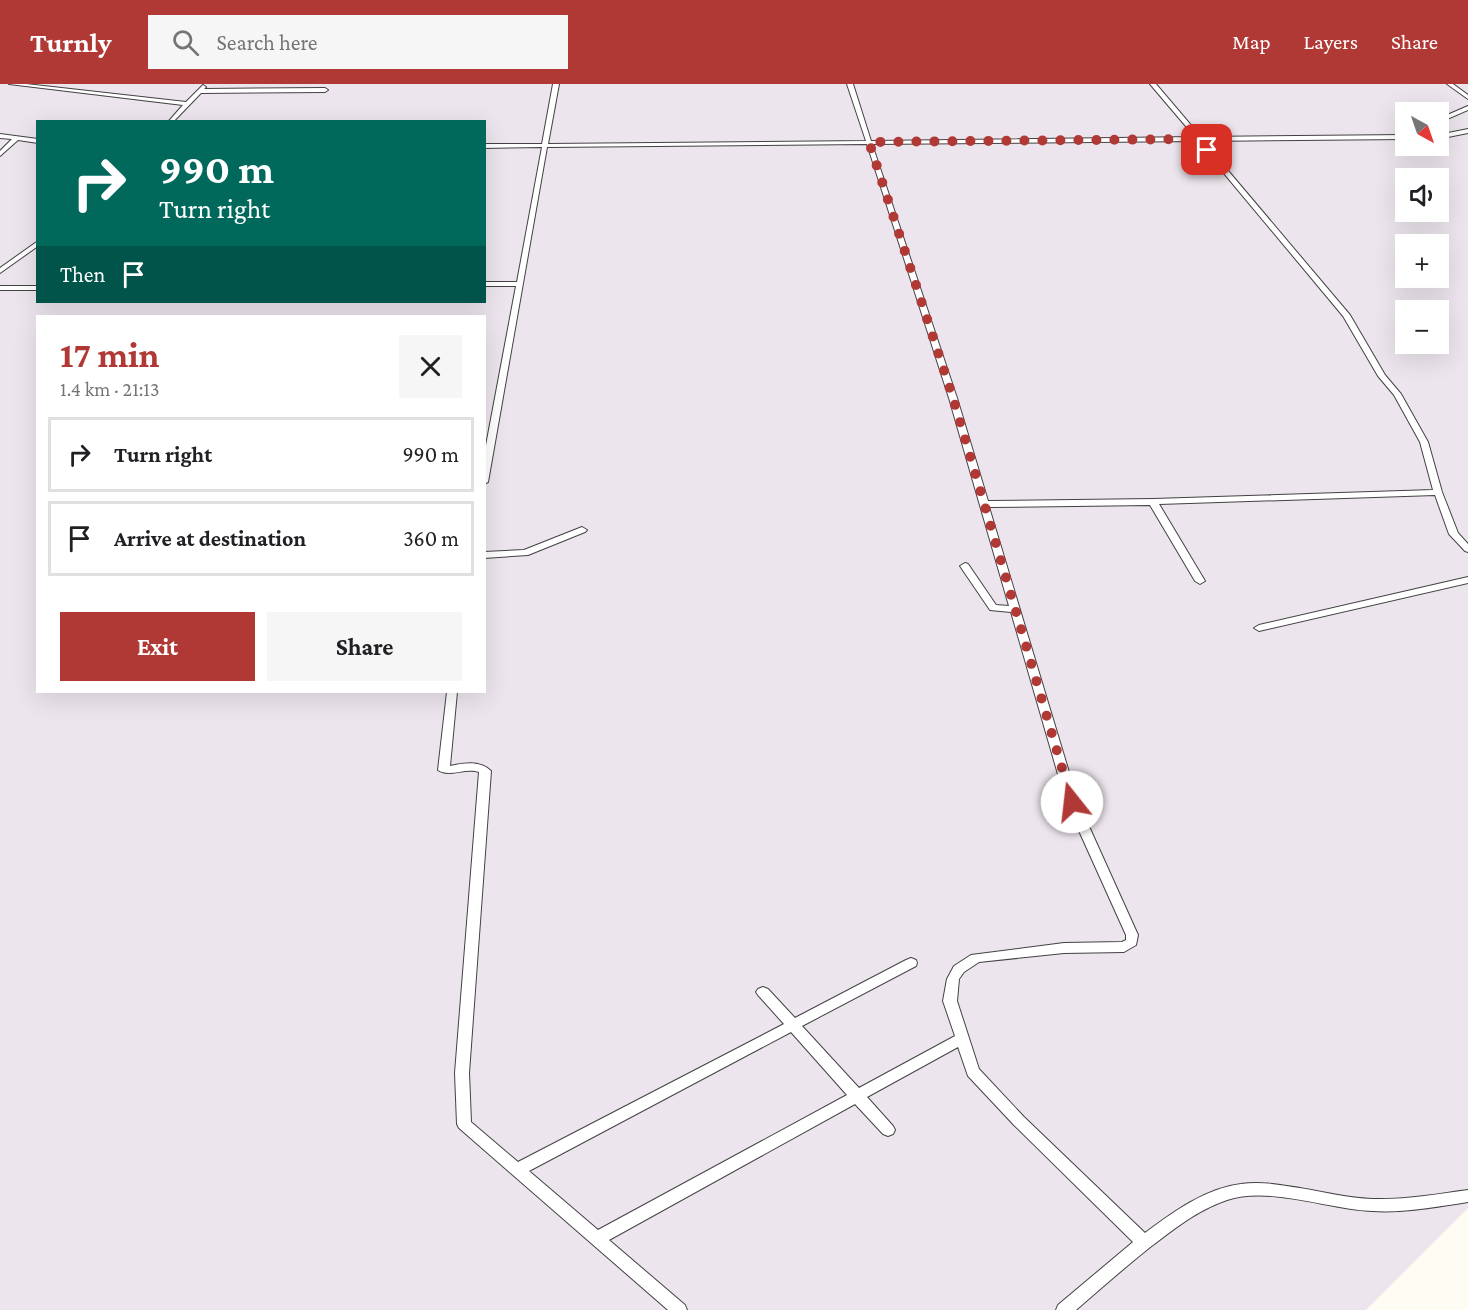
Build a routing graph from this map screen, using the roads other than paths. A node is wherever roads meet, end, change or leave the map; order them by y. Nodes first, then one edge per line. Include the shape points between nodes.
1 (12, 84) edge
2 (207, 84) edge
3 (556, 84) edge
4 (850, 84) edge
5 (1152, 84) edge
6 (1453, 86) edge
7 (1468, 88) edge
8 (325, 90) dead end
9 (200, 91) junction
10 (1468, 97) edge
11 (188, 104) junction
12 (1468, 108) edge
13 (1449, 116) edge
14 (172, 120) edge
15 (1468, 132) edge
16 (1449, 135) edge
17 (0, 136) edge
18 (1395, 137) edge
19 (17, 138) junction
20 (1197, 139) junction
21 (36, 141) edge
22 (869, 142) junction
23 (486, 146) edge
24 (543, 146) junction
25 (0, 154) edge
26 (36, 244) edge
27 (0, 271) edge
28 (36, 281) edge
29 (486, 284) edge
30 (520, 284) junction
31 (0, 288) edge
32 (27, 288) junction
33 (36, 288) edge
34 (486, 471) edge
35 (1438, 492) junction
36 (1153, 502) junction
37 (985, 504) junction
38 (582, 530) dead end
39 (1468, 549) edge
40 (486, 555) edge
41 (965, 566) dead end
42 (1468, 580) edge
43 (1200, 581) dead end
44 (1015, 609) junction
45 (1259, 628) dead end
46 (452, 693) edge
47 (911, 963) dead end
48 (763, 992) dead end
49 (793, 1025) junction
50 (961, 1039) junction
51 (857, 1096) junction
52 (888, 1130) dead end
53 (517, 1170) junction
54 (1468, 1197) edge
55 (598, 1238) junction
56 (1144, 1243) junction
57 (679, 1310) edge
58 (1064, 1310) edge

1 - 11 street
2 - 9 street
3 - 24 street
4 - 22 street
5 - 20 street
6 - 7 street
6 - 10 street
8 - 9 street
9 - 11 street
11 - 14 street
12 - 13 street
15 - 16 street
17 - 19 street
18 - 20 street
19 - 21 street
19 - 25 street
20 - 22 street
20 - 35 street via 1346,315 1424,442
22 - 24 street
22 - 37 street
23 - 24 street
24 - 30 street
26 - 27 street
28 - 32 street
29 - 30 street
30 - 34 street
31 - 32 street
32 - 33 street
35 - 36 street
35 - 39 street via 1454,534
36 - 37 street
36 - 43 street
37 - 44 street
38 - 40 street via 525,553
41 - 44 street via 993,608
42 - 45 street
44 - 50 street via 1072,802 1132,942 1124,947 1064,948 976,958 959,969 953,979 950,1001
46 - 53 street via 444,770 475,767 485,771 462,1072 464,1124
47 - 49 street
48 - 49 street
49 - 51 street
49 - 53 street
50 - 51 street
50 - 56 street via 973,1072
51 - 52 street
51 - 55 street
53 - 55 street
54 - 56 street via 1373,1205 1257,1190 1228,1192 1196,1207
55 - 57 street
56 - 58 street

